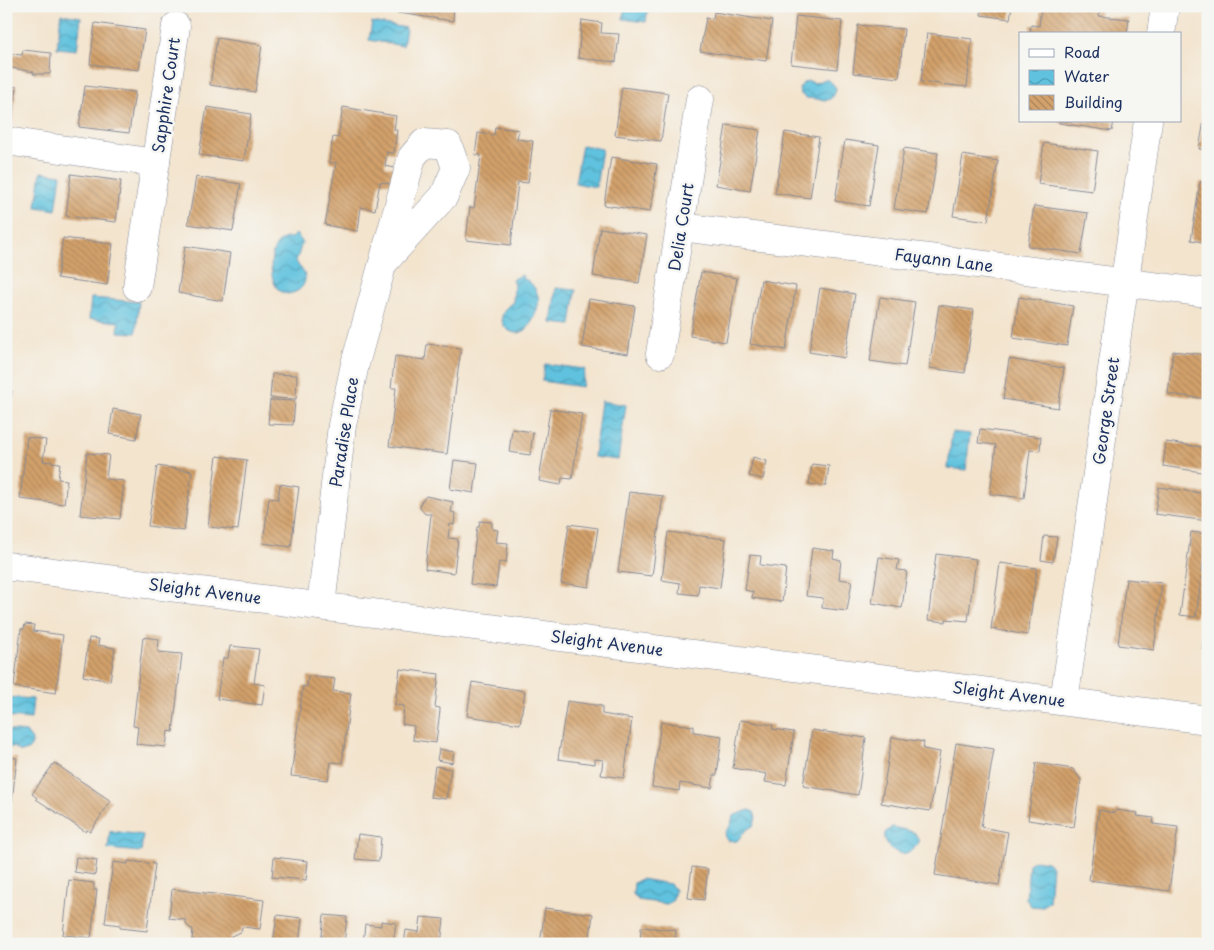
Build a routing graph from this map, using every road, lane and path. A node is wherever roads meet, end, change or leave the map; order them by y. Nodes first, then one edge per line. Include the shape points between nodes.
1 (1164, 6) edge
2 (176, 26) dead end
3 (1160, 32) edge
4 (700, 99) dead end
5 (1148, 122) edge
6 (6, 141) edge
7 (156, 163) junction
8 (681, 227) junction
9 (384, 262) dead end
10 (1124, 283) junction
11 (137, 287) dead end
12 (1208, 293) edge
13 (660, 354) dead end
14 (6, 566) edge
15 (321, 606) junction
16 (1064, 701) junction
17 (1208, 720) edge

1 - 3 street
2 - 7 street, Sapphire Court
4 - 8 street, Delia Court
5 - 10 street, George Street
6 - 7 street, Sapphire Court
7 - 11 street, Sapphire Court
8 - 10 street, Fayann Lane
8 - 13 street, Delia Court
9 - 15 street, Paradise Place via 347,396
10 - 12 street, Fayann Lane
10 - 16 street, George Street
14 - 15 street, Sleight Avenue
15 - 16 street, Sleight Avenue
16 - 17 street, Sleight Avenue

